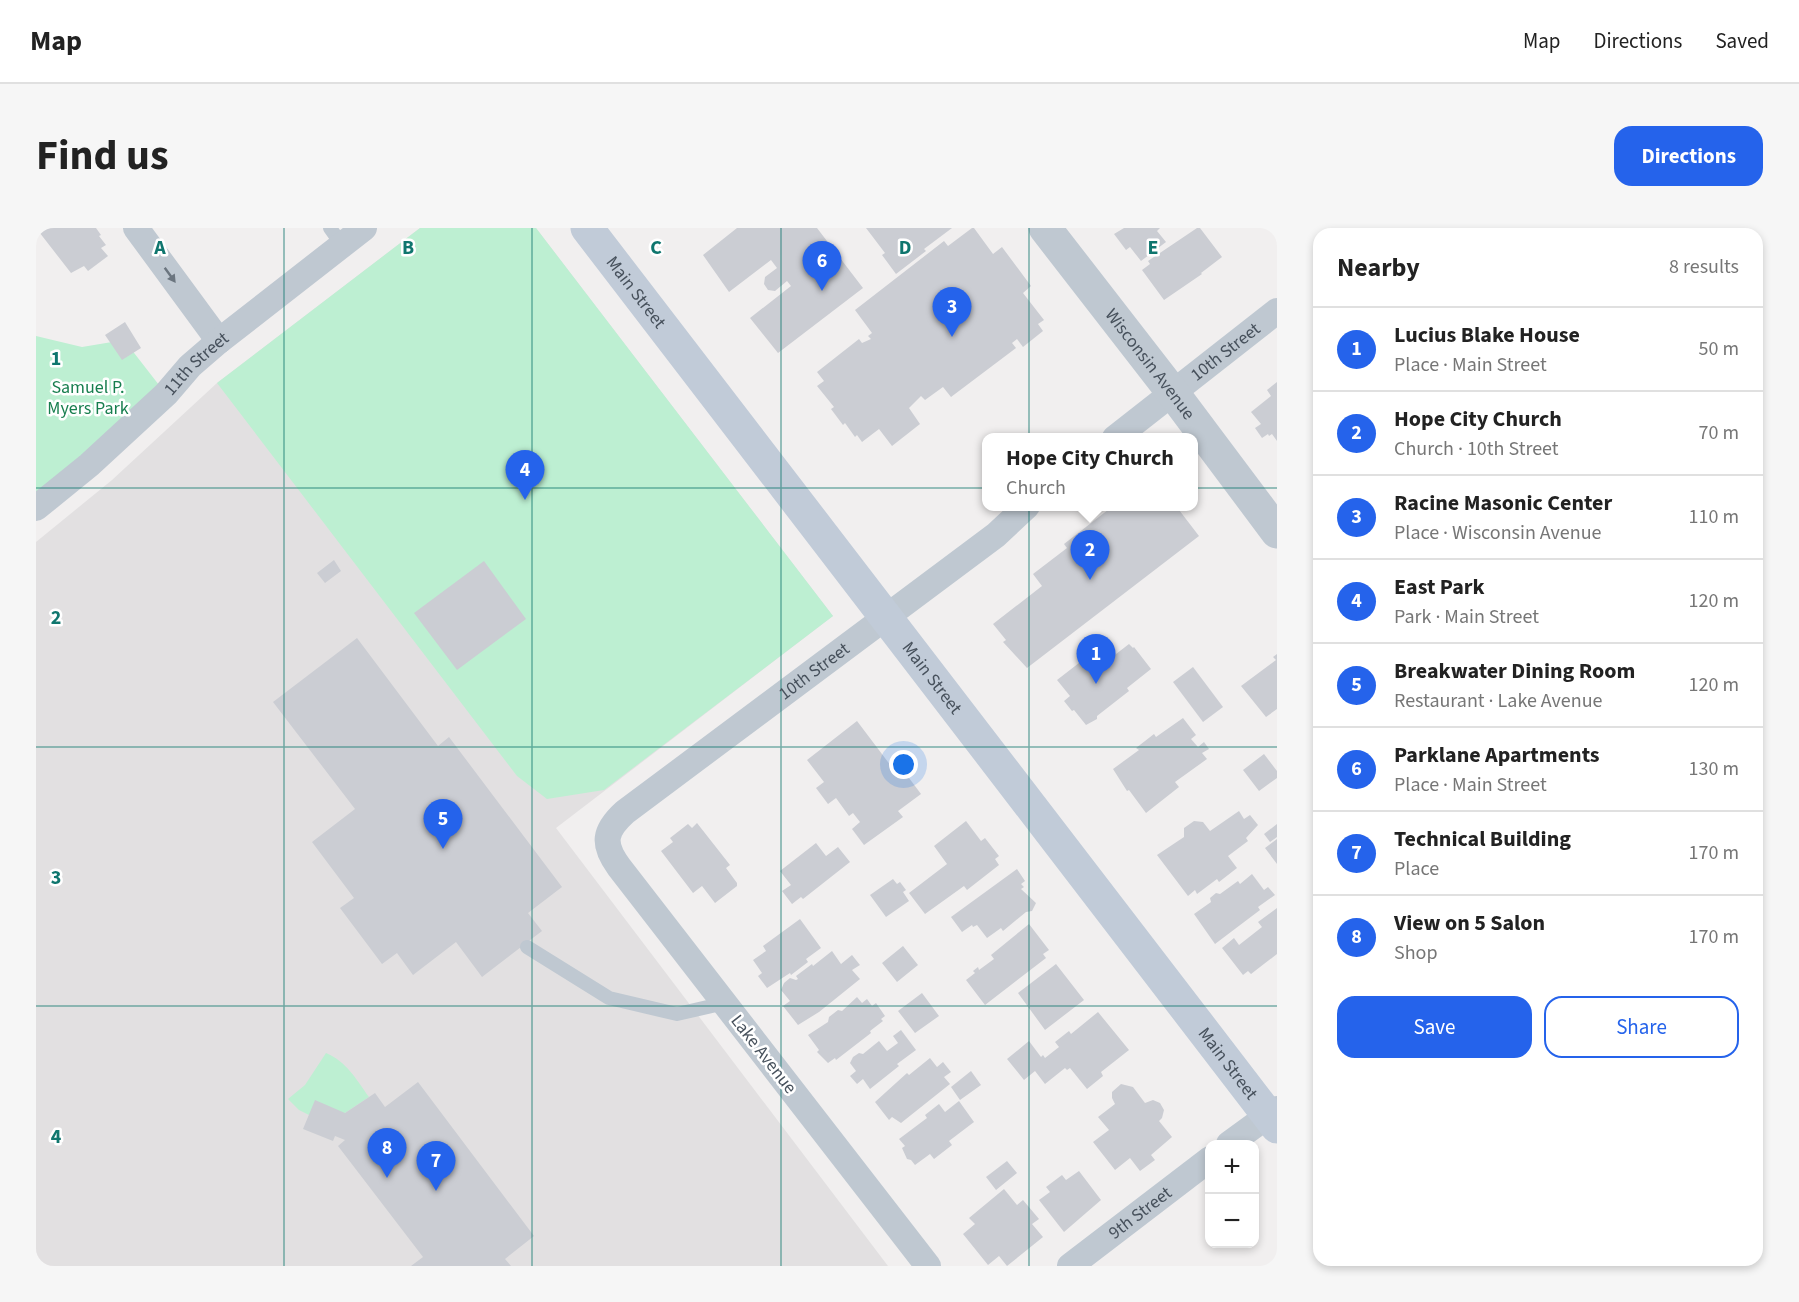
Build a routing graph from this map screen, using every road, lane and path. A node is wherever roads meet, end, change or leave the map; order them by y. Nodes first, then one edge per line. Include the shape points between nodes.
1 (136, 228) edge
2 (364, 228) edge
3 (587, 228) edge
4 (1045, 228) edge
5 (336, 237) edge
6 (1277, 311) edge
7 (219, 341) junction
8 (1173, 393) junction
9 (1121, 433) edge
10 (36, 508) edge
11 (1023, 511) edge
12 (1277, 532) edge
13 (885, 618) junction
14 (608, 839) joint
15 (527, 946) dead end
16 (725, 1004) junction
17 (1274, 1117) edge
18 (1236, 1140) edge
19 (1205, 1162) edge
20 (928, 1266) edge
21 (1070, 1266) edge

1 -> 7 street
2 - 5 street, 11th Street
3 - 13 main road, Main Street
4 - 8 street, Wisconsin Avenue
5 - 7 street, 11th Street
6 - 8 street, 10th Street
7 - 10 street, 11th Street via 89,465
8 - 9 street, 10th Street
8 - 12 street, Wisconsin Avenue
11 - 13 street, 10th Street
13 - 14 street, 10th Street via 626,812 614,823
13 - 17 main road, Main Street
14 - 16 street, Lake Avenue via 608,851 618,867
15 - 16 lane via 609,998 677,1014
16 - 20 street, Lake Avenue
17 - 18 street
19 - 21 street, 9th Street

